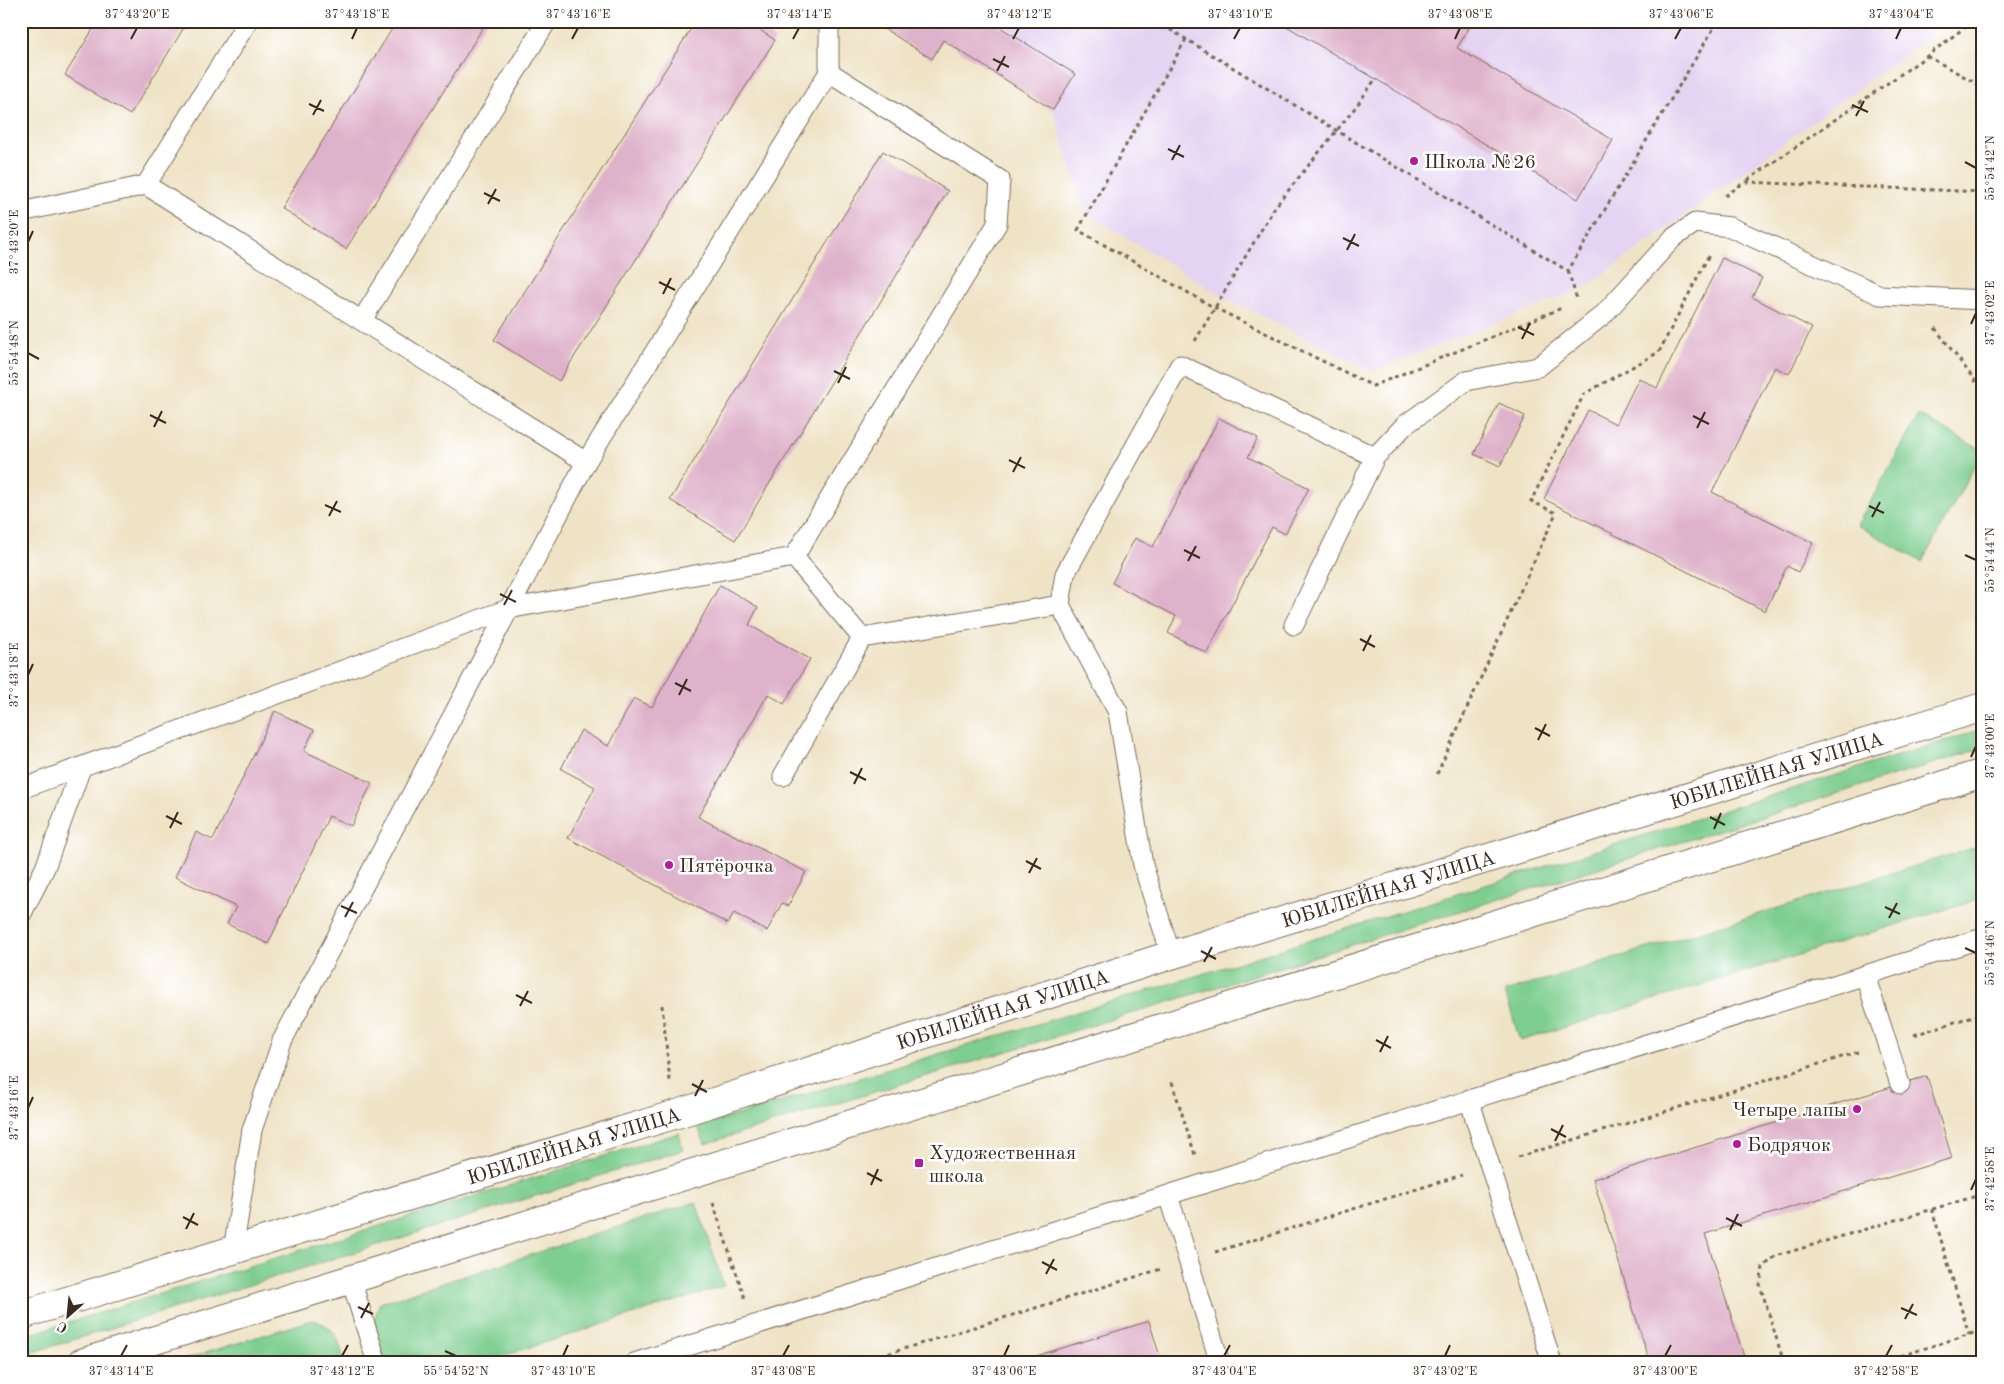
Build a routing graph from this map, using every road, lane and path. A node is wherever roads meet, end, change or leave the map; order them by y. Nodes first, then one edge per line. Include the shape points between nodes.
1 (248, 21) edge
2 (547, 21) edge
3 (829, 21) edge
4 (1156, 21) edge
5 (1718, 21) edge
6 (1973, 21) edge
7 (1186, 39) junction
8 (1927, 56) junction
9 (829, 72) junction
10 (1376, 78) dead end
11 (1983, 87) edge
12 (1337, 130) junction
13 (1745, 182) junction
14 (146, 185) junction
15 (1983, 192) edge
16 (1721, 198) dead end
17 (21, 212) edge
18 (1716, 249) dead end
19 (1568, 271) junction
20 (1582, 299) dead end
21 (1983, 300) edge
22 (1568, 305) dead end
23 (1214, 308) junction
24 (362, 320) junction
25 (1931, 324) dead end
26 (1180, 365) junction
27 (1983, 391) edge
28 (1375, 457) junction
29 (586, 462) junction
30 (794, 557) junction
31 (1060, 604) junction
32 (508, 609) junction
33 (1294, 625) dead end
34 (862, 638) junction
35 (1983, 707) edge
36 (80, 768) junction
37 (1983, 773) edge
38 (1438, 774) dead end
39 (783, 776) dead end
40 (21, 789) edge
41 (21, 915) edge
42 (1983, 938) edge
43 (1171, 955) junction
44 (1865, 974) junction
45 (1983, 1013) edge
46 (1909, 1036) dead end
47 (1863, 1050) dead end
48 (1172, 1082) dead end
49 (1900, 1084) dead end
50 (1470, 1099) junction
51 (1513, 1159) dead end
52 (1465, 1174) dead end
53 (1204, 1183) junction
54 (1983, 1194) edge
55 (1168, 1195) junction
56 (1932, 1209) junction
57 (232, 1251) junction
58 (1214, 1252) dead end
59 (1161, 1269) dead end
60 (351, 1280) junction
61 (21, 1315) edge
62 (1983, 1330) edge
63 (1969, 1335) junction
64 (1904, 1354) junction
65 (82, 1363) edge
66 (378, 1363) edge
67 (634, 1363) edge
68 (858, 1363) edge
69 (1220, 1363) edge
70 (1552, 1363) edge
71 (1784, 1363) edge
72 (1878, 1363) edge
73 (1906, 1363) edge

1 - 14 lane
2 - 24 lane
3 - 9 lane
4 - 7 path
5 - 19 path
6 - 8 path
7 - 12 path
7 - 23 path via 1078,230
8 - 11 path
8 - 13 path
9 - 29 lane
9 - 30 lane via 1000,180 997,224
10 - 12 path
12 - 19 path
12 - 23 path via 1275,207
13 - 15 path
13 - 16 path
14 - 17 lane
14 - 24 lane
18 - 38 path via 1709,255 1659,352 1584,394 1531,501 1556,513
19 - 20 path via 1577,301
21 - 28 lane via 1880,295 1730,227 1695,223 1673,238 1604,314 1538,367 1466,381 1405,425
22 - 23 path via 1373,386
23 - 26 path
24 - 29 lane
25 - 27 path
26 - 28 lane
26 - 31 lane via 1065,574
28 - 33 lane
29 - 32 lane
30 - 32 lane
30 - 34 lane
31 - 34 lane
31 - 43 lane via 1118,712 1143,865
32 - 36 lane
32 - 57 lane via 282,1041 252,1130
34 - 39 lane
35 - 43 main road, ЮБИЛЕЙНАЯ УЛИЦА
36 - 40 lane
36 - 41 lane via 45,868
37 - 60 main road
42 - 44 lane
43 - 57 main road, ЮБИЛЕЙНАЯ УЛИЦА via 680,1113
44 - 49 lane
44 - 50 lane
45 - 46 path
47 - 51 path
48 - 53 path
50 - 53 lane
50 - 70 lane
52 - 58 path
53 - 55 lane
54 - 56 path
55 - 67 lane
55 - 69 lane
56 - 63 path
56 - 71 path via 1776,1256 1763,1267 1760,1285
57 - 61 main road, ЮБИЛЕЙНАЯ УЛИЦА
59 - 68 path
60 - 65 main road
60 - 66 lane
62 - 63 path
63 - 64 path
64 - 72 path
64 - 73 path

